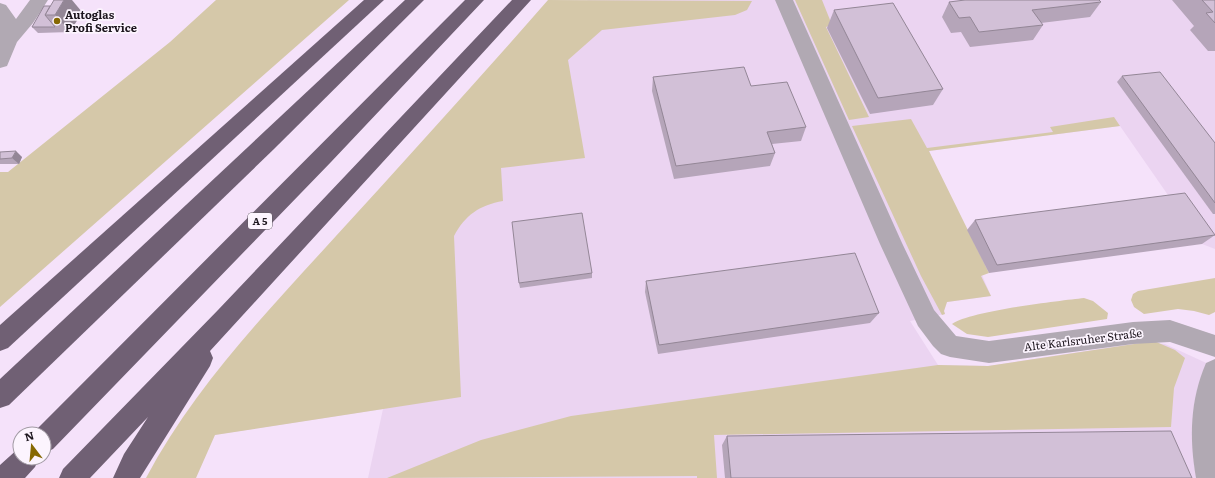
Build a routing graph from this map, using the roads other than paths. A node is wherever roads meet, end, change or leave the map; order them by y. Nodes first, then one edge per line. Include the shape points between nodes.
1 (39, 0) edge
2 (375, 0) edge
3 (415, 0) edge
4 (475, 0) edge
5 (522, 0) edge
6 (784, 0) edge
7 (0, 9) edge
8 (9, 39) junction
9 (0, 61) edge
10 (226, 318) junction
11 (0, 340) edge
12 (1215, 346) edge
13 (1215, 371) edge
14 (0, 396) edge
15 (52, 432) edge
16 (18, 466) edge
17 (6, 478) edge
18 (72, 478) edge
19 (126, 478) edge
20 (1209, 478) edge

1 - 8 street via 27,19
2 - 11 highway
3 - 14 highway
4 - 15 highway, A 5
5 - 10 highway
6 - 12 street, Alte Karlsruher Straße via 926,318 950,346 989,352 1133,333 1170,331
7 - 8 street via 9,20
8 - 9 street
10 - 18 highway
10 - 19 highway via 133,463
13 - 20 street via 1206,411 1205,445
16 - 17 highway

